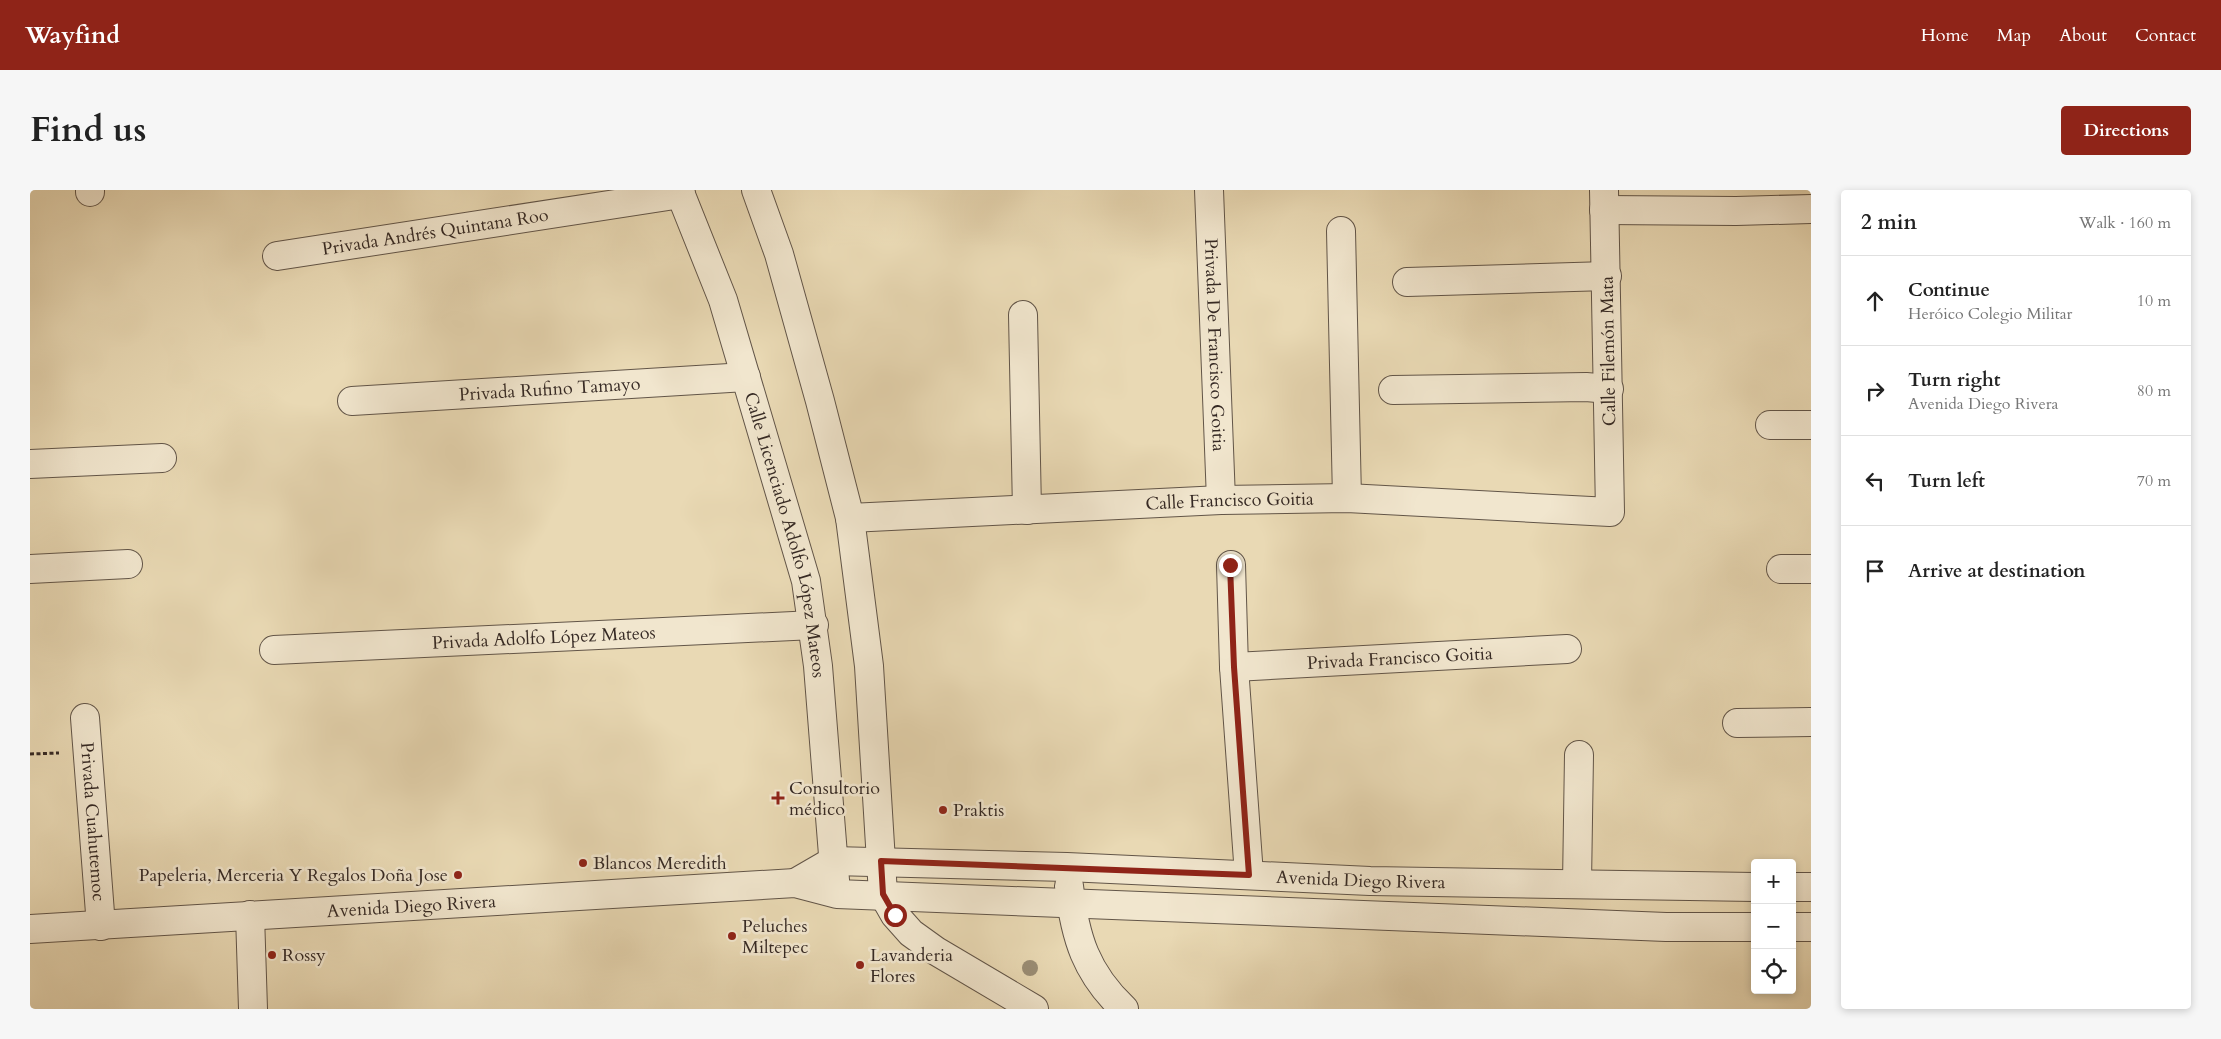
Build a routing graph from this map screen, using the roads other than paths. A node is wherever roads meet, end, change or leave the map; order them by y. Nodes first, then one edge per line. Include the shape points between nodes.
1 (756, 190) edge
2 (1209, 190) edge
3 (680, 192) edge
4 (1604, 200) edge
5 (1736, 200) edge
6 (1811, 209) edge
7 (1341, 231) dead end
8 (277, 256) dead end
9 (1607, 276) junction
10 (1407, 282) dead end
11 (1023, 315) dead end
12 (746, 377) junction
13 (1609, 389) junction
14 (1393, 390) dead end
15 (352, 401) dead end
16 (1770, 425) dead end
17 (1811, 425) edge
18 (162, 458) dead end
19 (30, 464) edge
20 (1347, 498) junction
21 (1221, 500) junction
22 (1027, 510) junction
23 (1610, 512) joint
24 (850, 518) junction
25 (128, 564) dead end
26 (1230, 565) dead end
27 (30, 569) edge
28 (1781, 569) dead end
29 (1811, 569) edge
30 (814, 625) junction
31 (1567, 649) dead end
32 (274, 650) dead end
33 (1234, 667) junction
34 (85, 718) dead end
35 (1811, 722) edge
36 (1737, 723) dead end
37 (1579, 755) dead end
38 (833, 861) junction
39 (881, 861) junction
40 (1067, 867) junction
41 (1249, 875) junction
42 (1370, 881) junction
43 (794, 883) junction
44 (1577, 884) junction
45 (1751, 887) edge
46 (1796, 887) edge
47 (1811, 887) edge
48 (837, 894) junction
49 (883, 894) junction
50 (1071, 903) junction
51 (250, 915) junction
52 (1369, 915) junction
53 (101, 926) junction
54 (1751, 927) edge
55 (1796, 927) edge
56 (1811, 927) edge
57 (30, 929) edge
58 (253, 1009) edge
59 (1034, 1009) edge
60 (1124, 1009) edge

1 - 24 street via 781,263
2 - 21 street, Privada De Francisco Goitia
3 - 8 street, Privada Andrés Quintana Roo
3 - 12 street, Calle Licenciado Adolfo López Mateos via 724,300
4 - 5 street
4 - 9 street, Calle Filemón Mata
5 - 6 street
7 - 20 street
9 - 10 street
9 - 13 street, Calle Filemón Mata
11 - 22 street
12 - 15 street, Privada Rufino Tamayo
12 - 30 street, Calle Licenciado Adolfo López Mateos via 806,581
13 - 14 street
13 - 23 street, Calle Filemón Mata
16 - 17 street
18 - 19 street
20 - 21 street, Calle Francisco Goitia
20 - 23 street, Calle Francisco Goitia
21 - 22 street, Calle Francisco Goitia
22 - 24 street, Calle Francisco Goitia
24 - 39 street via 869,666
25 - 27 street
26 - 33 street
28 - 29 street
30 - 32 street, Privada Adolfo López Mateos
30 - 38 street, Calle Licenciado Adolfo López Mateos
31 - 33 street, Privada Francisco Goitia
33 - 41 street
34 - 53 street, Privada Cuahutemoc
35 - 36 street
37 - 44 street
38 - 39 street, Avenida Diego Rivera
38 - 43 street, Avenida Diego Rivera
38 - 48 street, Calle Licenciado Adolfo López Mateos
39 - 40 street, Avenida Diego Rivera
39 - 49 street
40 - 41 street, Avenida Diego Rivera
40 - 50 street
41 - 42 street, Avenida Diego Rivera
42 - 44 street, Avenida Diego Rivera
42 - 52 street
43 - 48 street, Avenida Diego Rivera
43 - 51 street, Avenida Diego Rivera
44 - 45 street, Avenida Diego Rivera
46 - 47 street
48 - 49 street, Avenida Diego Rivera
49 - 50 street, Avenida Diego Rivera
49 - 59 street via 910,933
50 - 52 street, Avenida Diego Rivera
50 - 60 street via 1088,966
51 - 53 street, Avenida Diego Rivera
51 - 58 street
52 - 54 street, Avenida Diego Rivera via 1666,927
53 - 57 street, Avenida Diego Rivera
55 - 56 street

